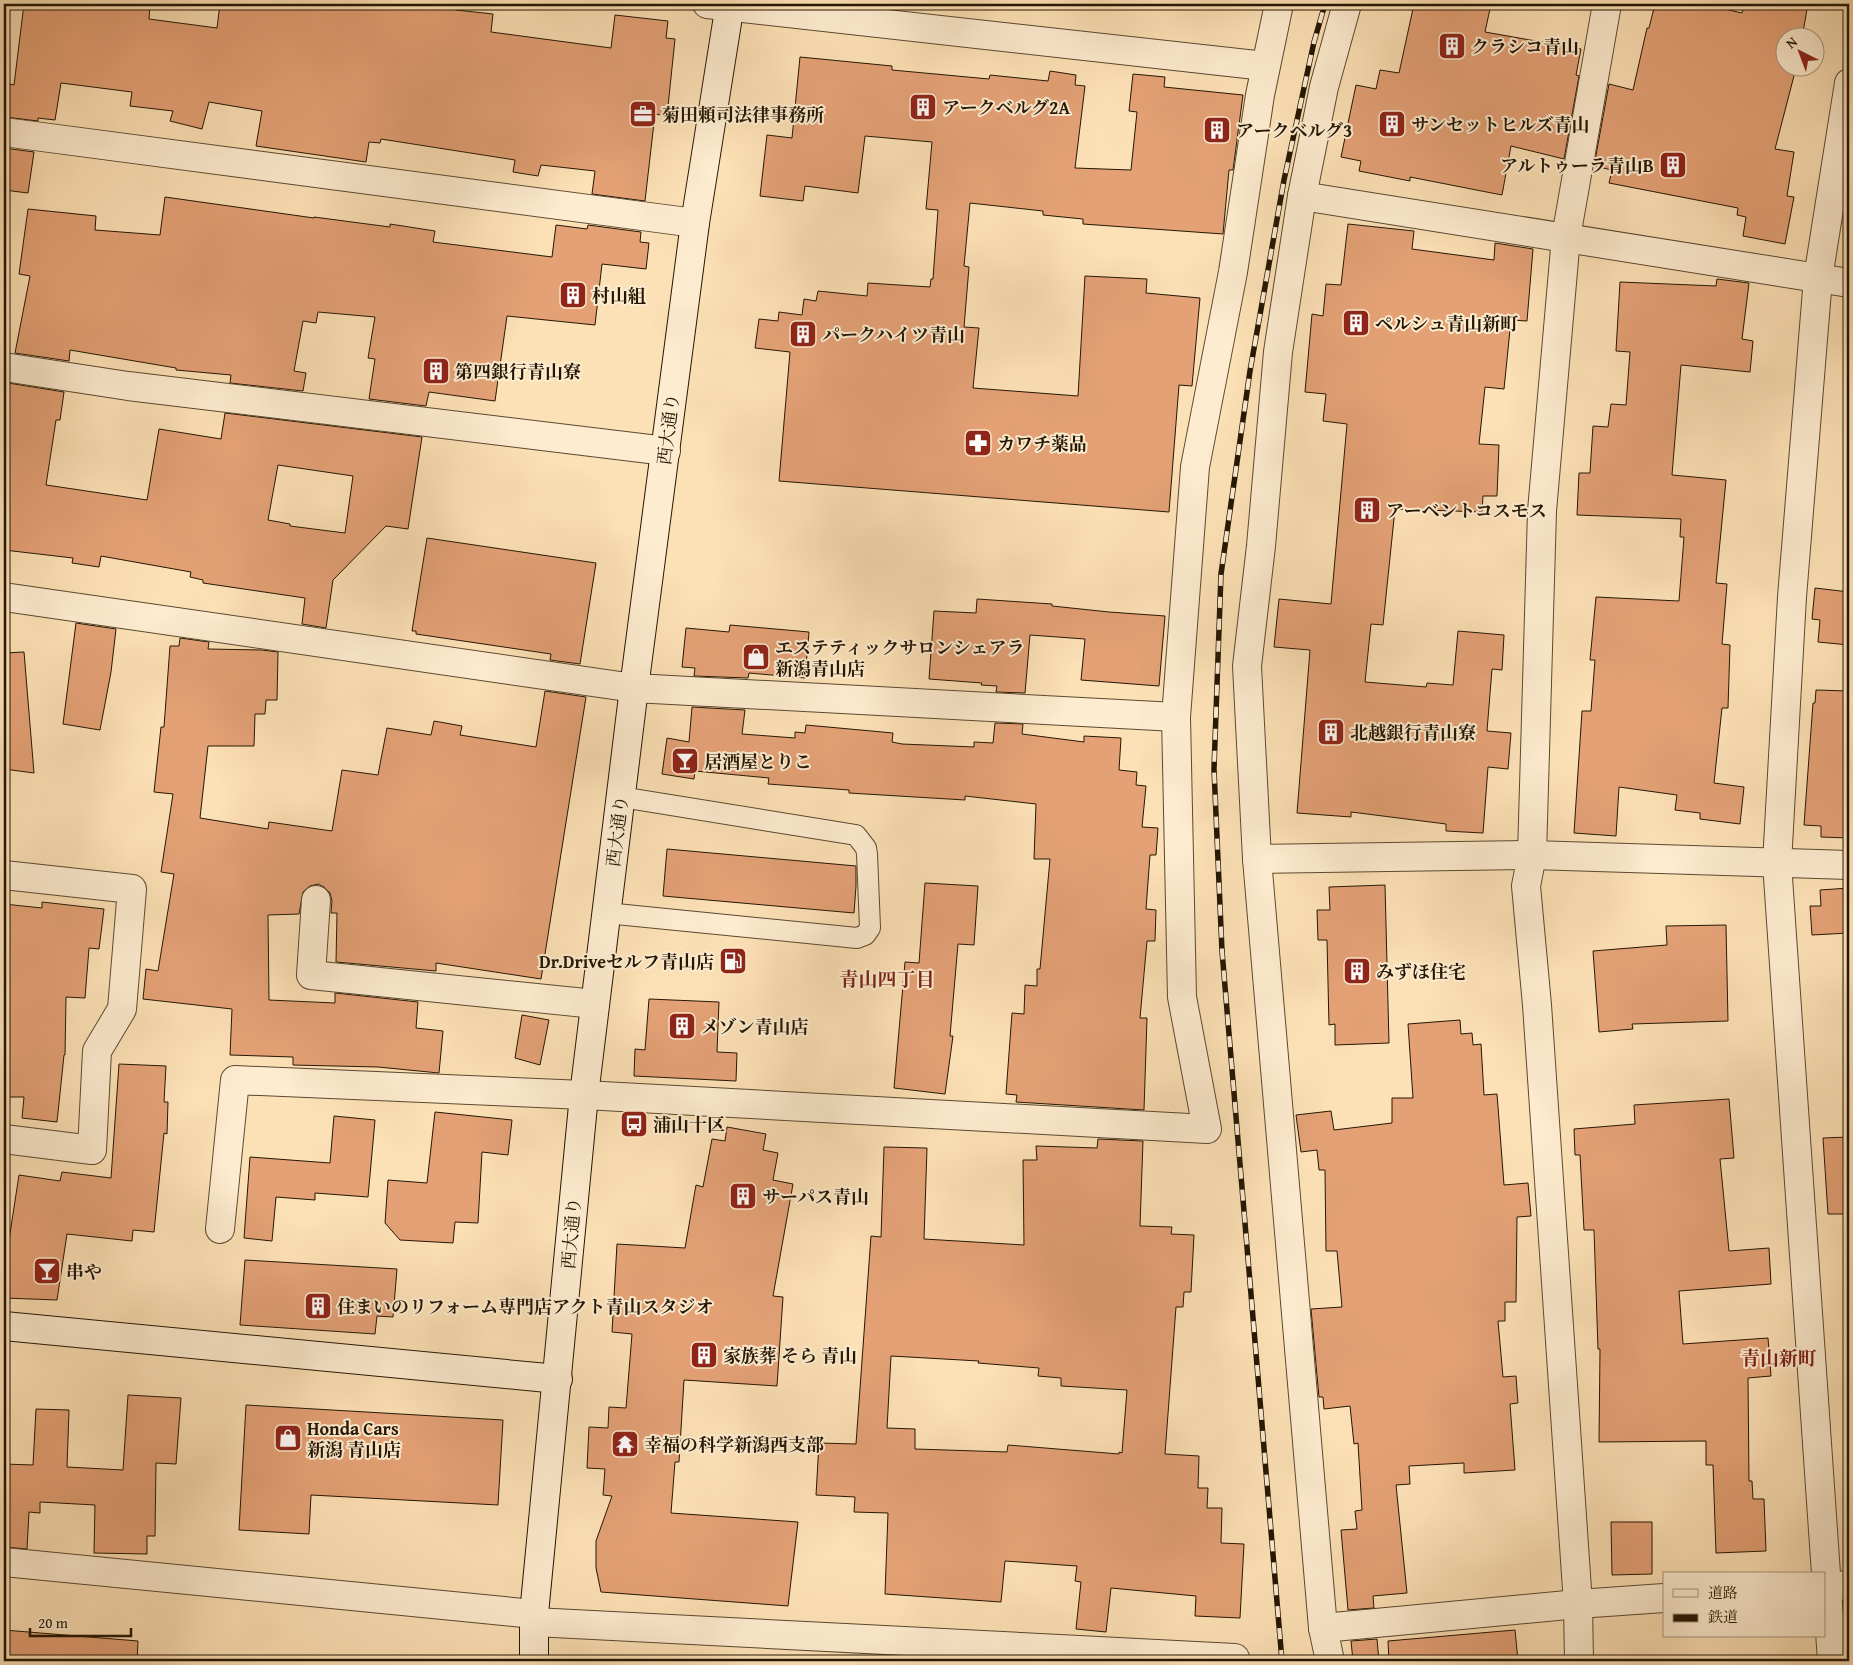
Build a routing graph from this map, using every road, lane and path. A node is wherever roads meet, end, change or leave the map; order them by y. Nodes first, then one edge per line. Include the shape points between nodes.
1 (1279, 4) edge
2 (1347, 4) edge
3 (1607, 4) edge
4 (722, 5) edge
5 (1266, 66) junction
6 (1849, 83) edge
7 (4, 132) edge
8 (1302, 196) junction
9 (695, 223) junction
10 (1566, 237) junction
11 (1818, 278) junction
12 (1849, 284) edge
13 (4, 367) edge
14 (666, 450) junction
15 (4, 596) edge
16 (634, 688) junction
17 (1176, 717) junction
18 (621, 797) junction
19 (1532, 855) junction
20 (1257, 859) junction
21 (1777, 863) junction
22 (1849, 865) edge
23 (4, 875) edge
24 (316, 900) dead end
25 (606, 912) junction
26 (595, 1004) junction
27 (584, 1095) junction
28 (4, 1139) edge
29 (220, 1228) dead end
30 (4, 1326) edge
31 (558, 1379) junction
32 (4, 1562) edge
33 (1833, 1586) edge
34 (1663, 1598) edge
35 (1578, 1604) junction
36 (534, 1618) junction
37 (1323, 1628) junction
38 (1059, 1655) edge
39 (534, 1661) edge
40 (1236, 1661) edge
41 (1330, 1661) edge
42 (1579, 1661) edge
43 (1832, 1661) edge

1 - 5 street
2 - 8 street via 1324,87
3 - 10 street
4 - 5 street
4 - 9 street, 西大通り
5 - 17 street via 1233,272 1195,467
6 - 11 street
7 - 9 street
8 - 10 street
8 - 20 street via 1278,352 1248,666
9 - 14 street, 西大通り
10 - 11 street
10 - 19 street via 1542,511
11 - 12 street
11 - 21 street via 1792,597
13 - 14 street via 138,387
14 - 16 street, 西大通り
15 - 16 street
16 - 17 street
16 - 18 street, 西大通り
17 - 27 street via 1182,997 1207,1129
18 - 25 street, 西大通り
18 - 25 lane via 856,835 867,854 870,928 865,935 856,938
19 - 20 street
19 - 21 street
19 - 35 street via 1526,886 1538,1014
20 - 37 street
21 - 22 street
21 - 33 street
23 - 28 street via 132,889 122,1009 97,1051 92,1150
24 - 26 street via 311,975
25 - 26 street, 西大通り
26 - 27 street, 西大通り
27 - 29 street via 235,1080
27 - 31 street, 西大通り
30 - 31 street
31 - 36 street, 西大通り
32 - 36 street
33 - 43 street
34 - 35 street
35 - 37 street
35 - 42 street
36 - 38 street
36 - 39 street, 西大通り
37 - 41 street
38 - 40 street via 1235,1658

